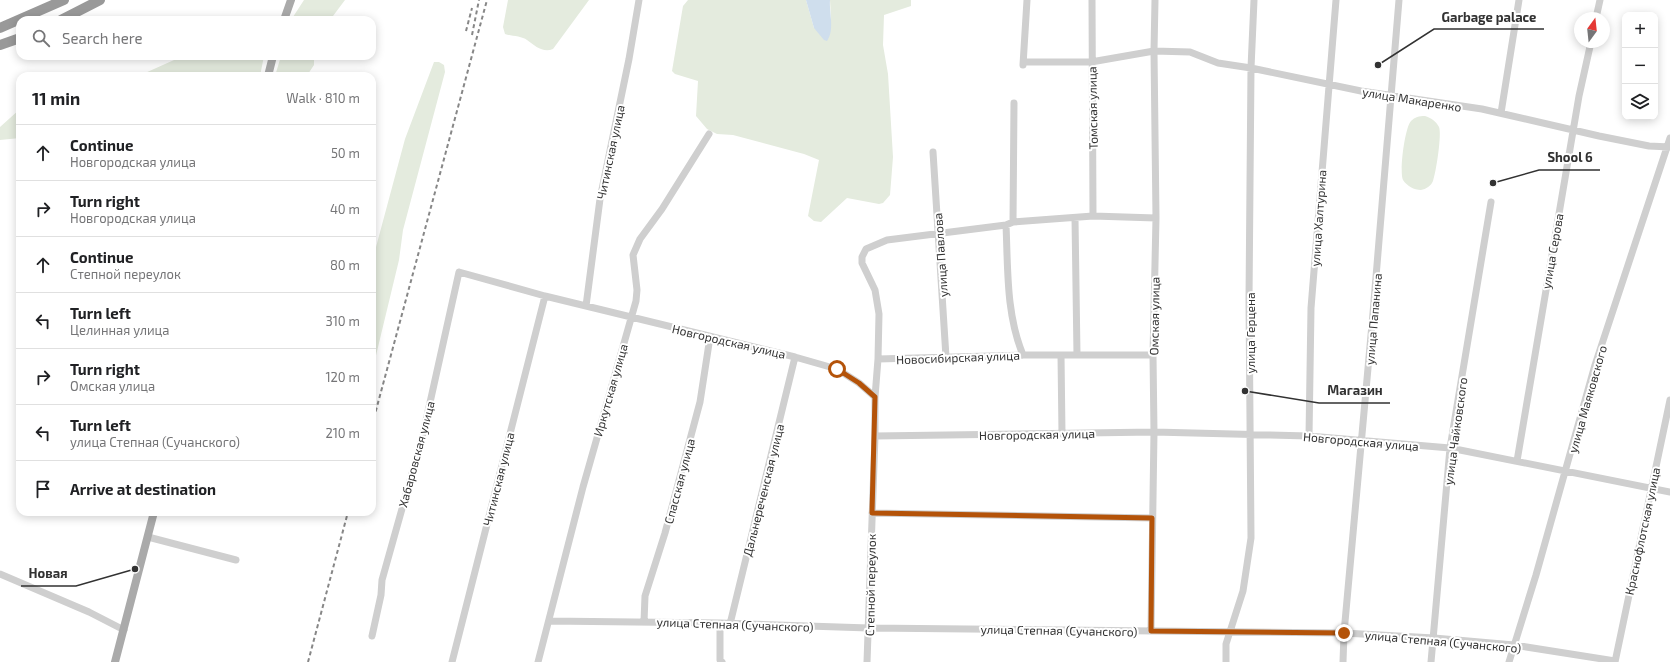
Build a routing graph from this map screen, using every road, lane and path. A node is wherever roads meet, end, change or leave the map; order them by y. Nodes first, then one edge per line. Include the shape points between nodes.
1 (64, 0) edge
2 (100, 0) edge
3 (291, 0) edge
4 (639, 0) edge
5 (1027, 0) edge
6 (1092, 0) edge
7 (1156, 0) edge
8 (1254, 0) edge
9 (1336, 0) edge
10 (1399, 0) edge
11 (1519, 0) edge
12 (1600, 0) edge
13 (1597, 12) edge
14 (27, 16) edge
15 (69, 16) edge
16 (285, 16) edge
17 (16, 21) edge
18 (0, 28) edge
19 (16, 39) edge
20 (0, 45) edge
21 (1590, 48) edge
22 (1154, 51) junction
23 (272, 60) edge
24 (1091, 62) junction
25 (1251, 68) junction
26 (269, 72) edge
27 (1329, 85) junction
28 (1391, 97) junction
29 (1014, 103) dead end
30 (1501, 113) junction
31 (1573, 131) junction
32 (709, 134) dead end
33 (1670, 138) edge
34 (1669, 147) edge
35 (933, 152) dead end
36 (1491, 202) dead end
37 (1093, 216) junction
38 (1075, 218) junction
39 (1156, 218) junction
40 (1013, 222) junction
41 (1006, 225) junction
42 (938, 232) junction
43 (459, 272) joint
44 (545, 296) junction
45 (586, 306) junction
46 (632, 317) junction
47 (710, 337) junction
48 (1023, 355) junction
49 (1061, 355) junction
50 (1077, 355) junction
51 (1153, 355) junction
52 (795, 357) junction
53 (946, 357) junction
54 (878, 359) junction
55 (875, 397) junction
56 (1670, 400) edge
57 (1154, 432) junction
58 (1062, 434) junction
59 (1251, 435) junction
60 (875, 436) junction
61 (1309, 436) junction
62 (1362, 440) junction
63 (1450, 448) junction
64 (1517, 460) junction
65 (1566, 472) junction
66 (1651, 489) junction
67 (1670, 492) edge
68 (872, 513) junction
69 (153, 516) edge
70 (1152, 518) junction
71 (148, 537) junction
72 (236, 560) dead end
73 (0, 574) edge
74 (549, 621) junction
75 (644, 622) junction
76 (720, 623) junction
77 (730, 624) junction
78 (869, 628) junction
79 (124, 630) junction
80 (1151, 631) junction
81 (1230, 632) junction
82 (1344, 633) junction
83 (372, 636) dead end
84 (1434, 638) junction
85 (1514, 645) junction
86 (115, 662) edge
87 (452, 662) edge
88 (538, 662) edge
89 (722, 662) edge
90 (867, 662) edge
91 (1226, 662) edge
92 (1343, 662) edge
93 (1431, 662) edge
94 (1509, 662) edge
95 (1615, 662) edge

1 - 14 highway
2 - 15 highway
3 - 16 main road
4 - 45 street, Читинская улица via 600,199
5 - 24 street, улица Макаренко via 1024,64
6 - 24 street, Томская улица
7 - 22 street, Омская улица
8 - 25 street, улица Герцена
9 - 27 street, улица Халтурина
10 - 28 street, улица Папанина
11 - 30 street
12 - 13 street
17 - 18 highway
19 - 20 highway
21 - 31 street, улица Серова
22 - 24 street, улица Макаренко
22 - 25 street, улица Макаренко via 1190,52 1208,60
22 - 39 street, Омская улица
23 - 26 main road
24 - 37 street, Томская улица
25 - 27 street, улица Макаренко
25 - 59 street, улица Герцена
27 - 28 street, улица Макаренко
27 - 61 street, улица Халтурина via 1311,308
28 - 30 street, улица Макаренко
28 - 62 street, улица Папанина
29 - 40 street
30 - 31 street, улица Макаренко
31 - 34 street, улица Макаренко via 1649,146
31 - 64 street, улица Серова
32 - 46 street, Иркутская улица via 635,249 633,254 636,295
33 - 34 street, улица Маяковского
34 - 65 street, улица Маяковского via 1596,365
35 - 42 street, улица Павлова
36 - 63 street, улица Чайковского
37 - 38 street
37 - 39 street
38 - 40 street
38 - 50 street
39 - 51 street, Омская улица
40 - 41 street
41 - 42 street
41 - 48 street via 1010,311 1016,339
42 - 53 street, улица Павлова
42 - 54 street, Новосибирская улица via 887,240 866,249 862,257 862,263 875,290 879,314
43 - 44 street, Новгородская улица
43 - 83 street, Хабаровская улица via 423,434 382,580 382,595
44 - 45 street, Новгородская улица
44 - 87 street, Читинская улица
45 - 46 street, Новгородская улица
46 - 47 street, Новгородская улица
46 - 74 street, Иркутская улица via 581,494
47 - 52 street, Новгородская улица
47 - 75 street, Спасская улица via 700,402 665,533 645,596
48 - 49 street, Новосибирская улица
48 - 53 street, Новосибирская улица
49 - 50 street, Новосибирская улица
49 - 58 street
50 - 51 street, Новосибирская улица
51 - 57 street, Омская улица
52 - 55 street, Новгородская улица via 837,369
52 - 77 street, Дальнереченская улица
53 - 54 street, Новосибирская улица
54 - 55 street
55 - 60 street
56 - 66 street, Краснофлотская улица
57 - 58 street, Новгородская улица
57 - 59 street, Новгородская улица
57 - 70 street, Омская улица
58 - 60 street, Новгородская улица
59 - 61 street, Новгородская улица
59 - 81 street, улица Герцена via 1251,538 1244,592
60 - 68 street, Степной переулок
61 - 62 street, Новгородская улица
62 - 63 street, Новгородская улица
62 - 82 street, улица Папанина
63 - 64 street, Новгородская улица
63 - 84 street, улица Чайковского
64 - 65 street, Новгородская улица
65 - 66 street, Новгородская улица
65 - 85 street, улица Маяковского
66 - 67 street, Новгородская улица
66 - 95 street, Краснофлотская улица
68 - 70 street
68 - 78 street, Степной переулок
69 - 71 main road
70 - 80 street, Омская улица
71 - 72 street
71 - 79 main road
73 - 79 street
74 - 75 street, улица Степная (Сучанского)
74 - 88 street, Иркутская улица
75 - 76 street, улица Степная (Сучанского)
76 - 77 street, улица Степная (Сучанского)
76 - 89 street
77 - 78 street, улица Степная (Сучанского)
78 - 80 street, улица Степная (Сучанского)
78 - 90 street, Степной переулок
79 - 86 main road
80 - 81 street, улица Степная (Сучанского)
81 - 82 street, улица Степная (Сучанского)
81 - 91 street, улица Герцена via 1226,644
82 - 84 street, улица Степная (Сучанского)
82 - 92 street, улица Папанина
84 - 85 street, улица Степная (Сучанского)
84 - 93 street, улица Чайковского
85 - 94 street, улица Маяковского
85 - 95 street, улица Степная (Сучанского)

